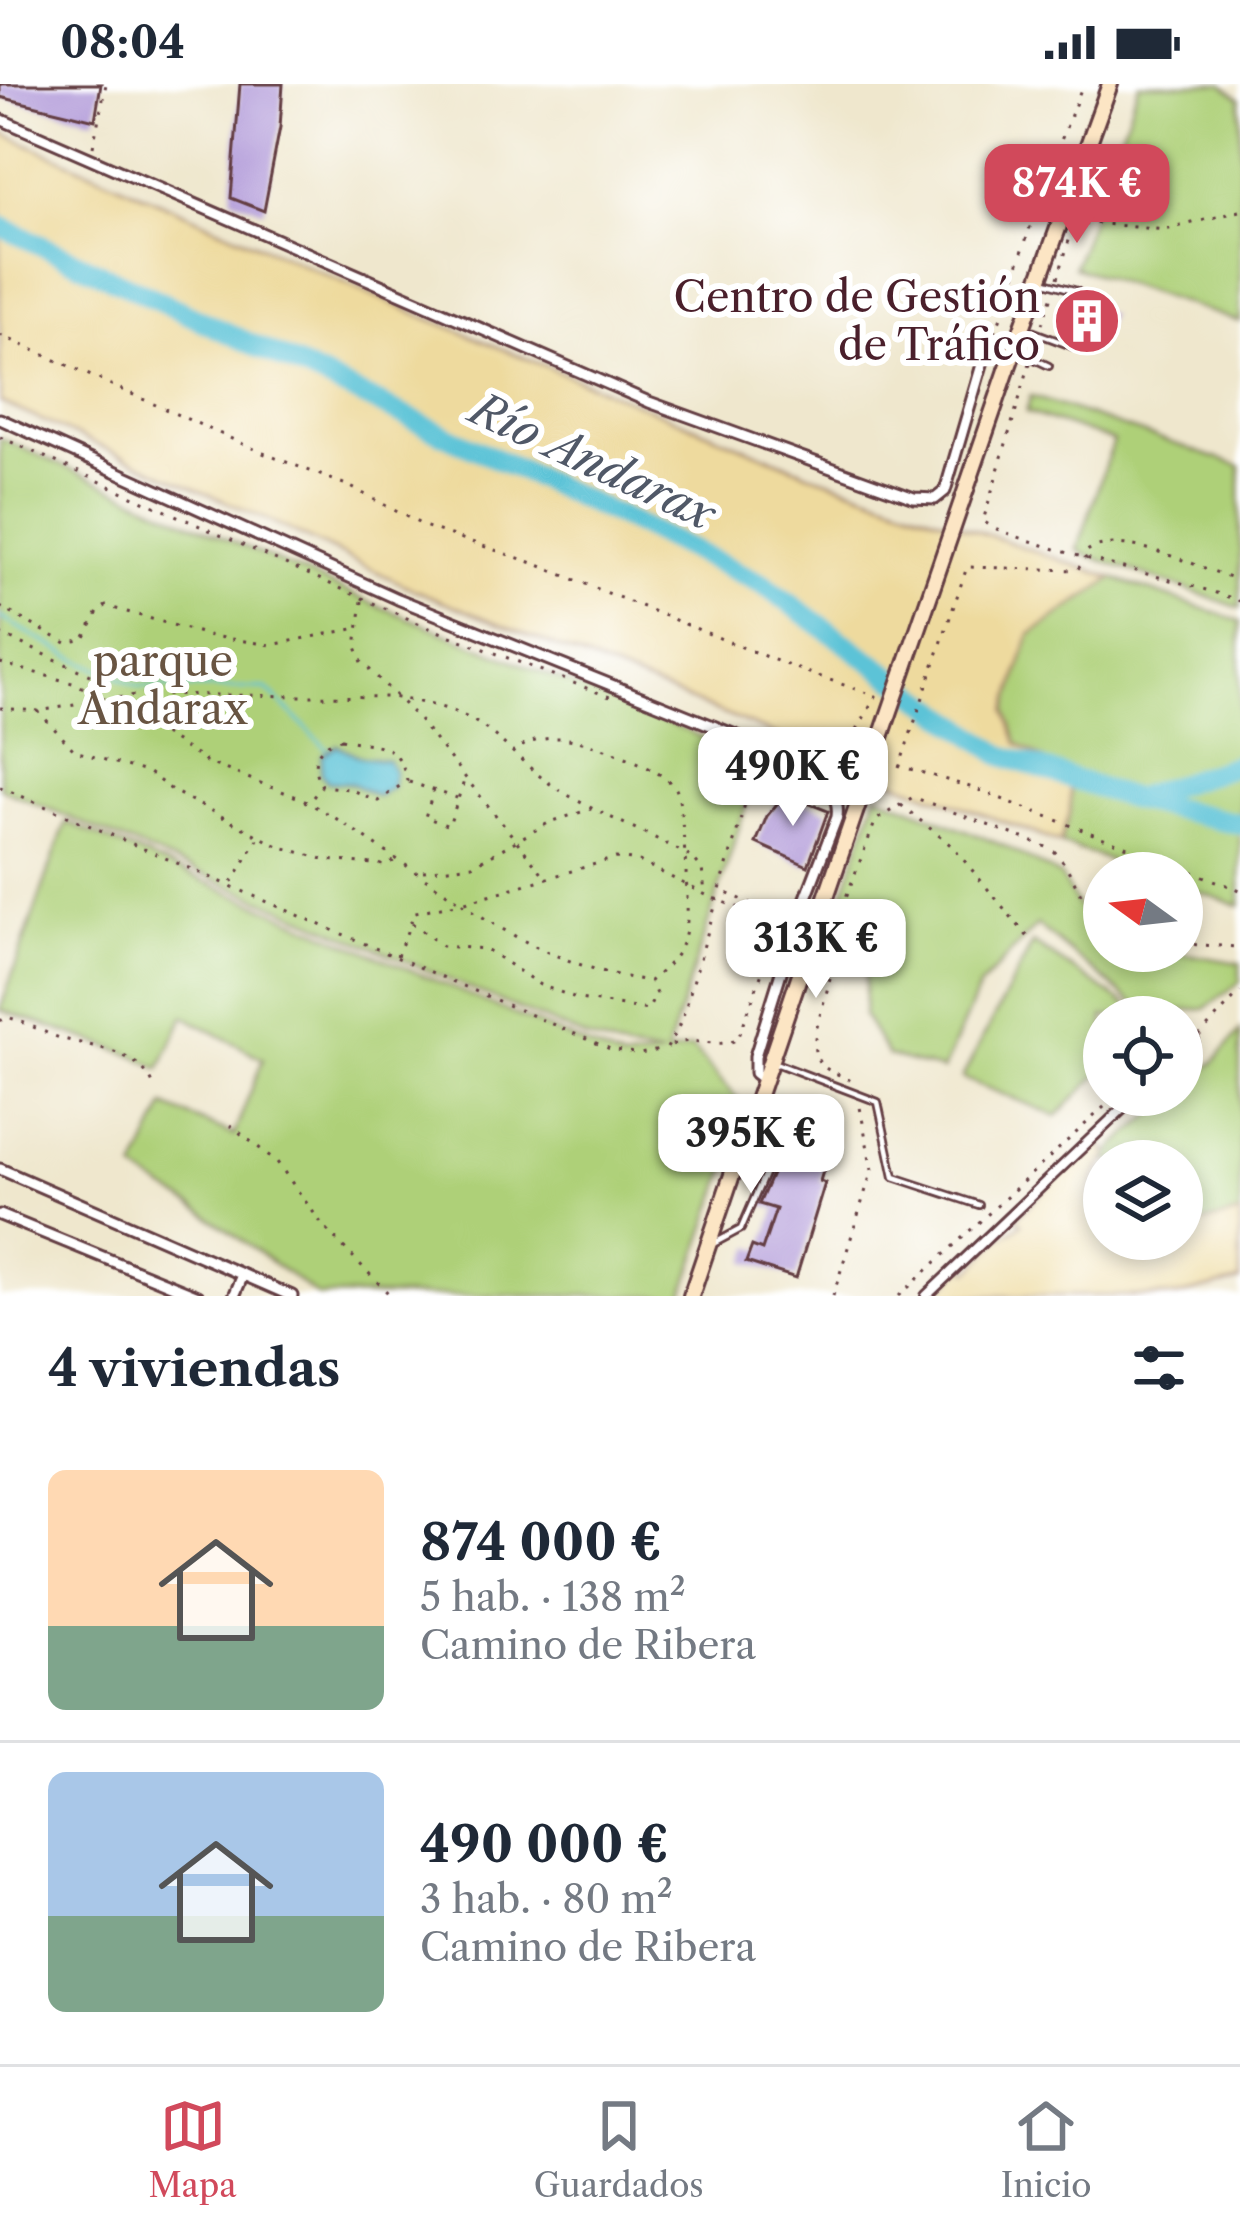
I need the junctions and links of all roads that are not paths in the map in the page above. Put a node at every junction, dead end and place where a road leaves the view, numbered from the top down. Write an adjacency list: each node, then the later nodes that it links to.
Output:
1 (1108, 84): 3 (main road)
2 (0, 119): 8 (street)
3 (1039, 280): 4 (lane); 5 (main road)
4 (1077, 292)
5 (1021, 327): 6 (lane); 11 (main road, bridge)
6 (1086, 342)
7 (1030, 357): 9 (lane)
8 (983, 361)
9 (1049, 366)
10 (0, 418): 11 (street)
11 (765, 1074): 12 (main road); 15 (lane)
12 (755, 1105): 17 (main road); 17 (lane)
13 (1115, 1116): 23 (street)
14 (1, 1172): 18 (street)
15 (979, 1205)
16 (0, 1215): 19 (street)
17 (708, 1247): 22 (main road)
18 (243, 1276): 20 (street); 21 (street)
19 (198, 1296)
20 (234, 1296)
21 (292, 1296)
22 (692, 1296)
23 (926, 1296)

